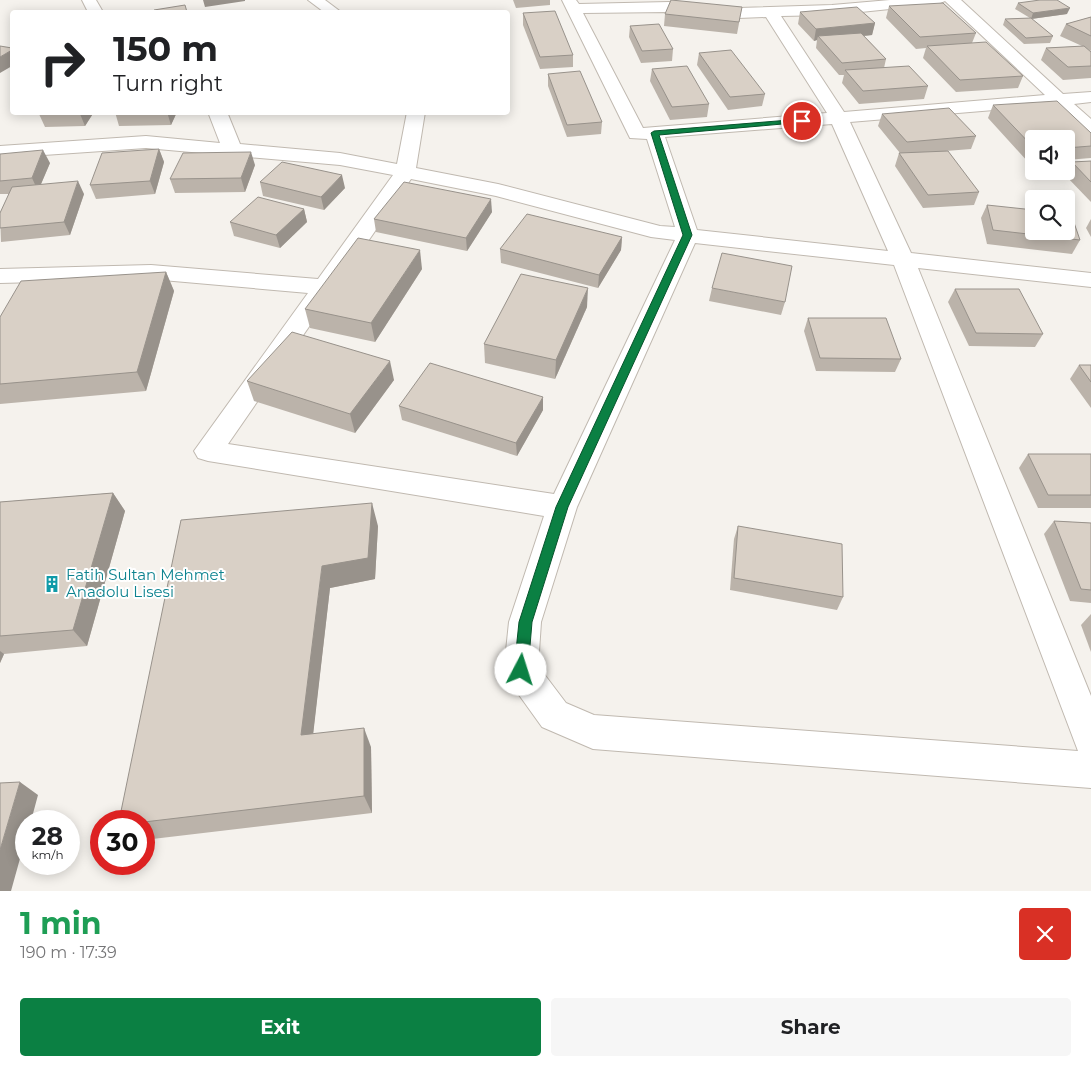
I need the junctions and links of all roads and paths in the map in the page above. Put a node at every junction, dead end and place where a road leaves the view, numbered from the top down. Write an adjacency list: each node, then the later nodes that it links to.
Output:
1 (315, 0): 5 (street)
2 (938, 0): 6 (street)
3 (952, 0): 8 (street)
4 (572, 5): 6 (street); 13 (street)
5 (330, 10)
6 (771, 12): 11 (street)
7 (1091, 97): 8 (street)
8 (1058, 100): 11 (street); 12 (street)
9 (219, 115): 14 (street)
10 (416, 115): 16 (street)
11 (839, 118): 13 (street); 18 (street)
12 (1091, 129)
13 (654, 133): 17 (street)
14 (232, 150): 15 (street); 16 (street)
15 (0, 152)
16 (406, 172): 17 (street); 21 (street)
17 (688, 235): 18 (street); 22 (street)
18 (903, 259): 20 (street); 23 (street)
19 (0, 276): 21 (street)
20 (1091, 280)
21 (324, 287): 22 (street)
22 (562, 507): 24 (street)
23 (1091, 740)
24 (1091, 770)

